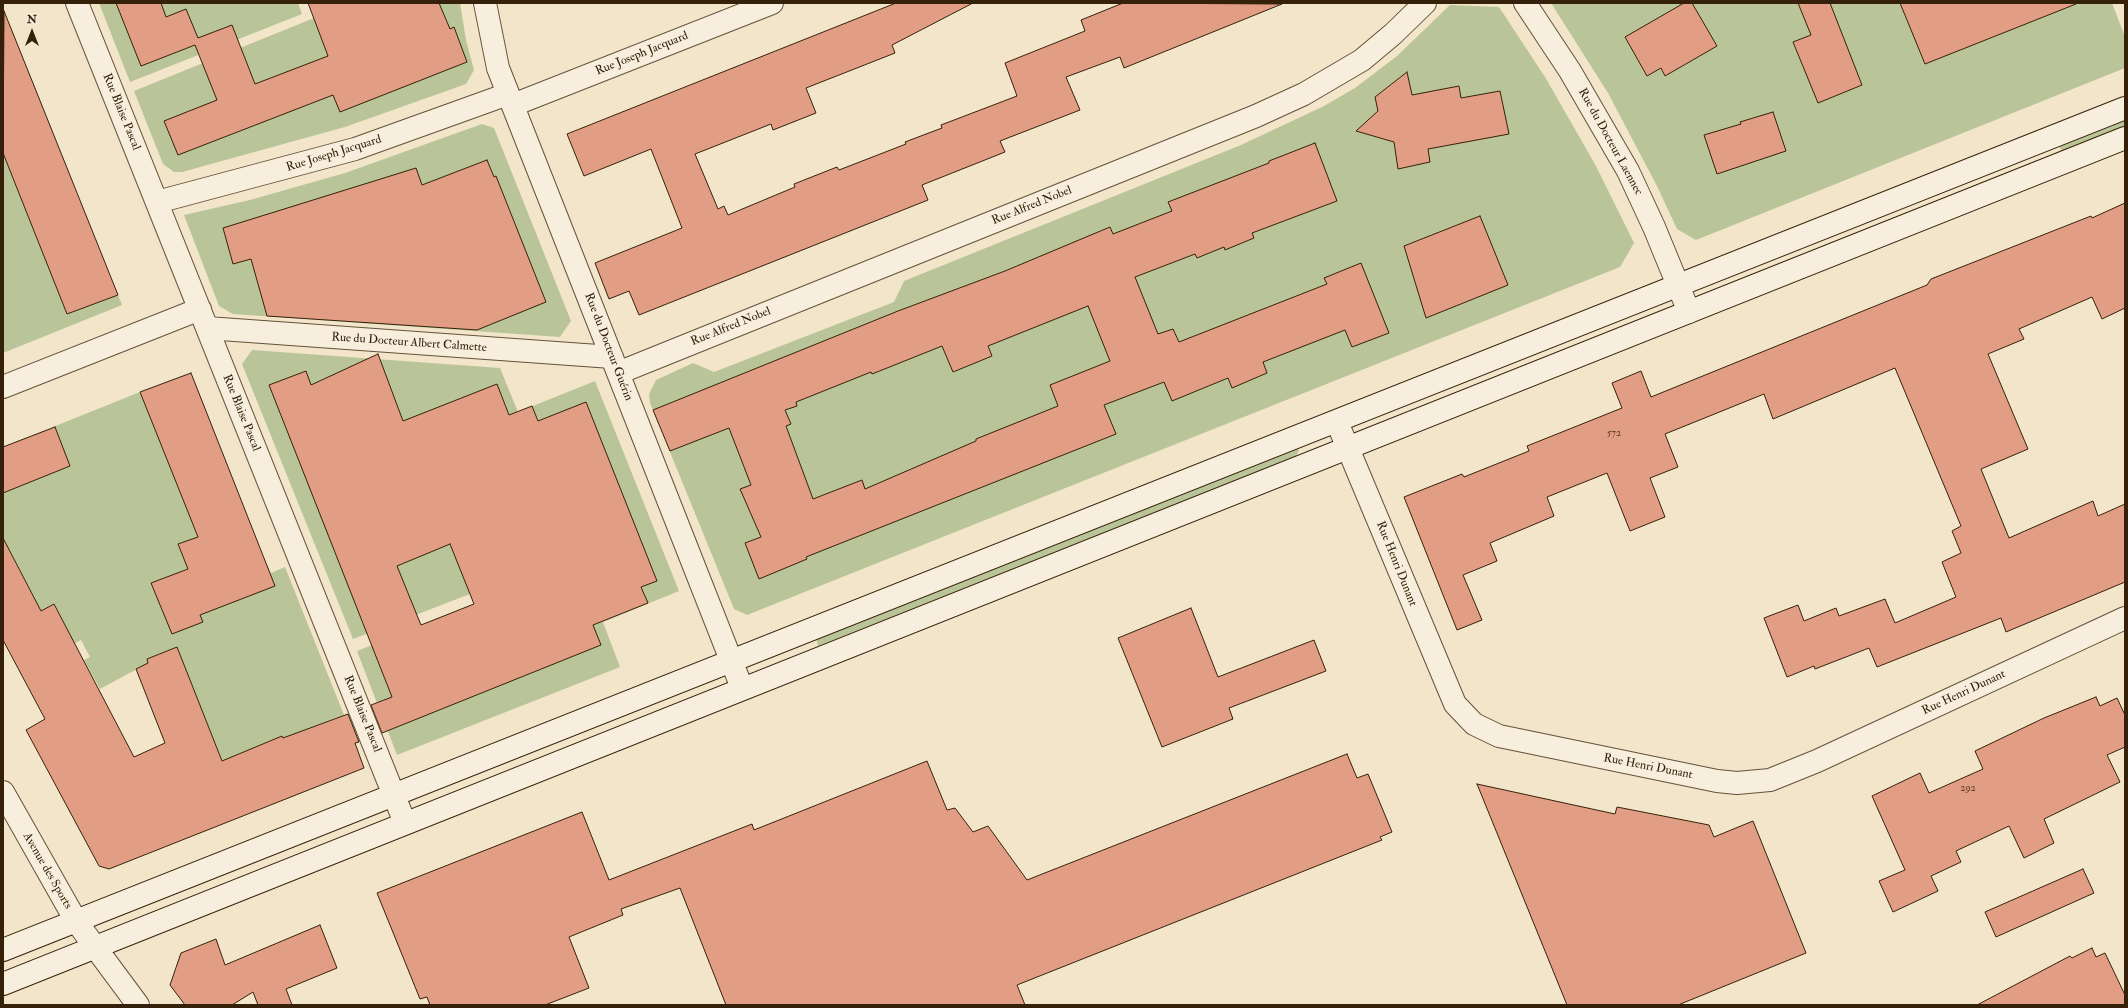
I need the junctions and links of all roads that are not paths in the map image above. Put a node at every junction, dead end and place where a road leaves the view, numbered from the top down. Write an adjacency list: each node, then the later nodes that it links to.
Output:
1 (77, 3): 9 (street, Rue Blaise Pascal)
2 (485, 3): 6 (street, Rue du Docteur Guérin)
3 (772, 3): 6 (street, Rue Joseph Jacquard)
4 (1425, 3): 13 (street, Rue Alfred Nobel)
5 (1525, 3): 10 (street, Rue du Docteur Laennec)
6 (510, 99): 9 (street, Rue Joseph Jacquard); 13 (street, Rue du Docteur Guérin)
7 (2125, 108): 10 (street)
8 (2125, 138): 11 (street)
9 (157, 202): 12 (street, Rue Blaise Pascal)
10 (1678, 286): 11 (street, Rue du Docteur Laennec); 15 (street)
11 (1688, 312): 16 (street)
12 (204, 319): 13 (street, Rue du Docteur Albert Calmette); 14 (street, Rue du Docteur Albert Calmette); 21 (street, Rue Blaise Pascal)
13 (615, 365): 18 (street, Rue du Docteur Guérin)
14 (3, 387)
15 (1337, 422): 16 (street, Rue Henri Dunant); 18 (street)
16 (1348, 448): 17 (street, Rue Henri Dunant); 19 (street)
17 (2125, 618)
18 (731, 662): 19 (street, Rue du Docteur Guérin); 21 (street)
19 (742, 688): 22 (street)
20 (3, 792): 23 (street, Avenue des Sports)
21 (394, 796): 22 (street, Rue Blaise Pascal); 23 (street)
22 (405, 823): 24 (street)
23 (76, 921): 24 (street, Avenue des Sports); 25 (street)
24 (95, 947): 26 (street); 27 (street, Avenue des Sports)
25 (3, 950)
26 (3, 984)
27 (138, 1005)

